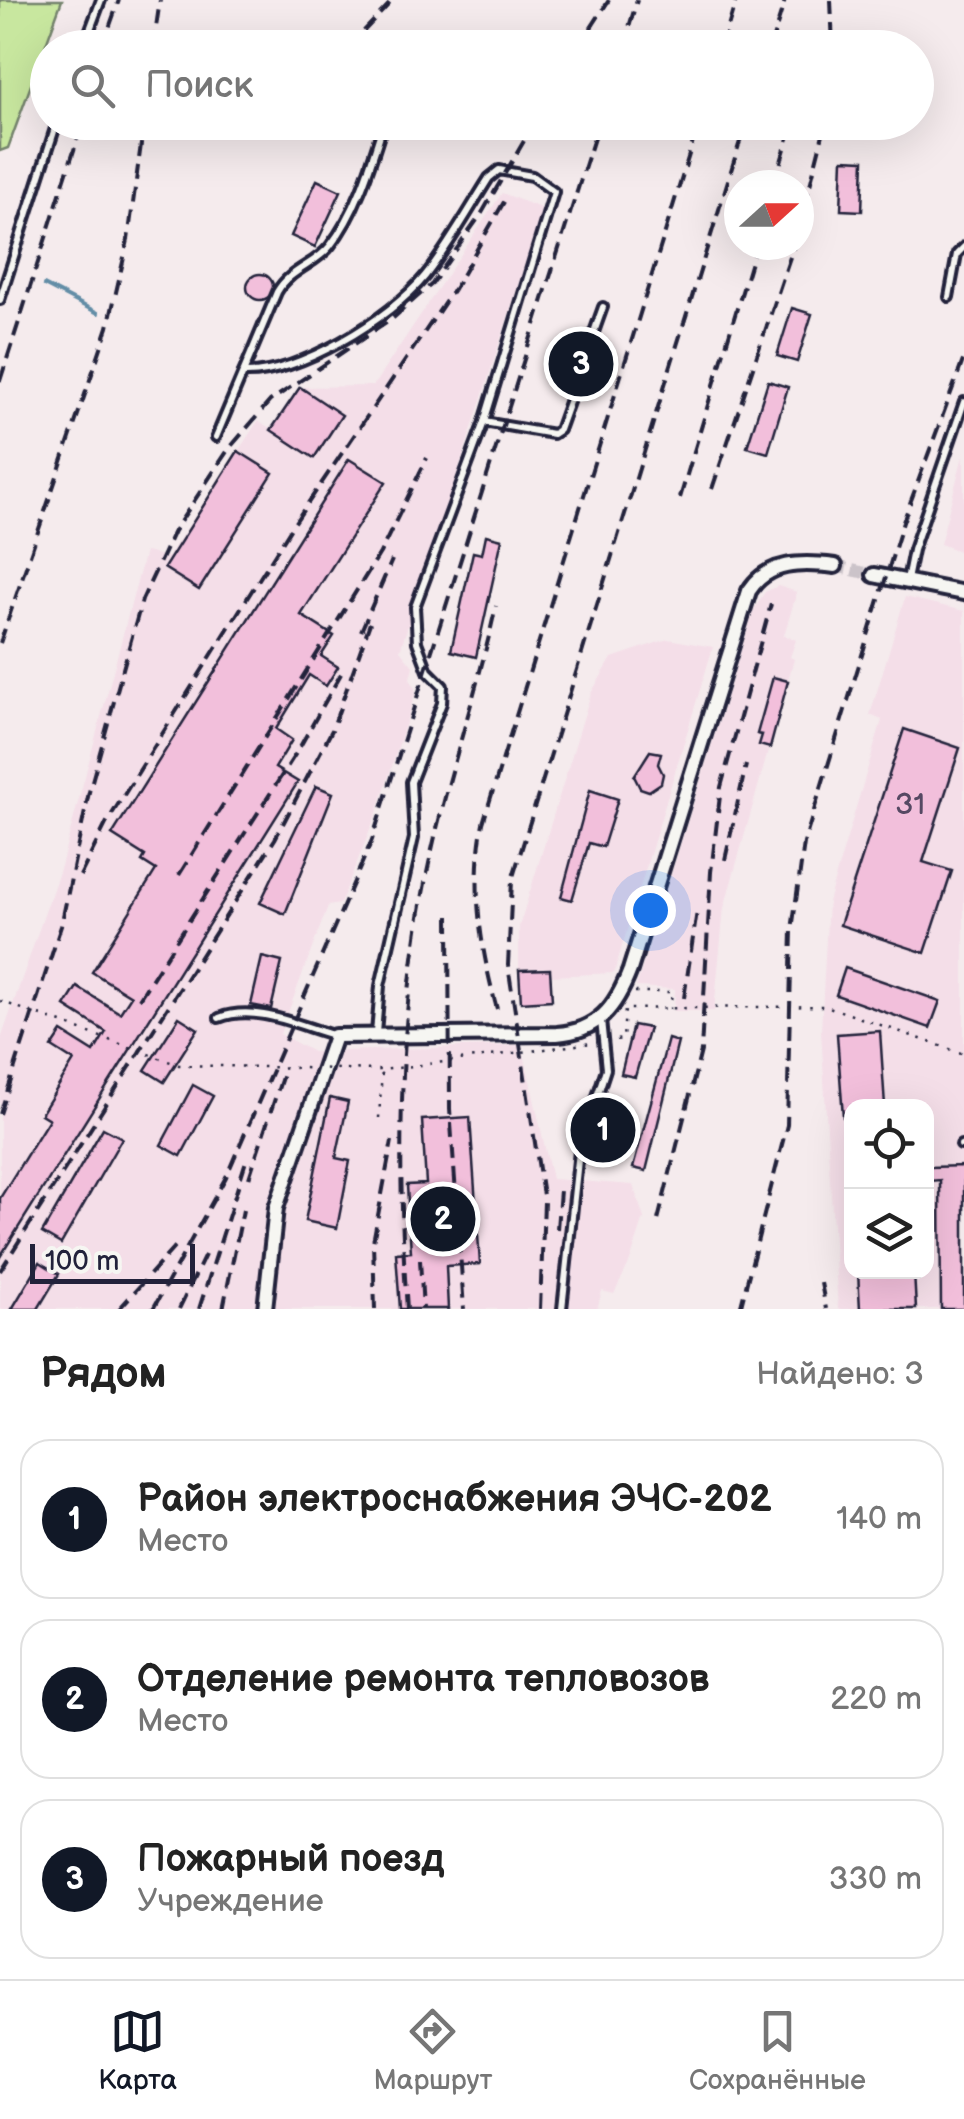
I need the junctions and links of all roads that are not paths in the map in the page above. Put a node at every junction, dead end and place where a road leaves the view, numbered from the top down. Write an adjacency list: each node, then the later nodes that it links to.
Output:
1 (101, 0): 2 (lane)
2 (90, 30)
3 (51, 140): 7 (lane)
4 (378, 140): 9 (lane)
5 (964, 247): 6 (lane)
6 (949, 297)
7 (0, 300)
8 (603, 307): 11 (lane)
9 (243, 373): 11 (lane); 12 (lane)
10 (964, 402): 15 (lane)
11 (484, 422): 19 (lane)
12 (216, 438)
13 (834, 566): 18 (street)
14 (874, 575): 15 (street)
15 (908, 580): 16 (street)
16 (964, 593)
17 (219, 1018): 20 (lane)
18 (601, 1020): 19 (street); 22 (lane)
19 (376, 1033): 20 (street)
20 (335, 1036): 21 (street)
21 (264, 1309)
22 (562, 1309)

